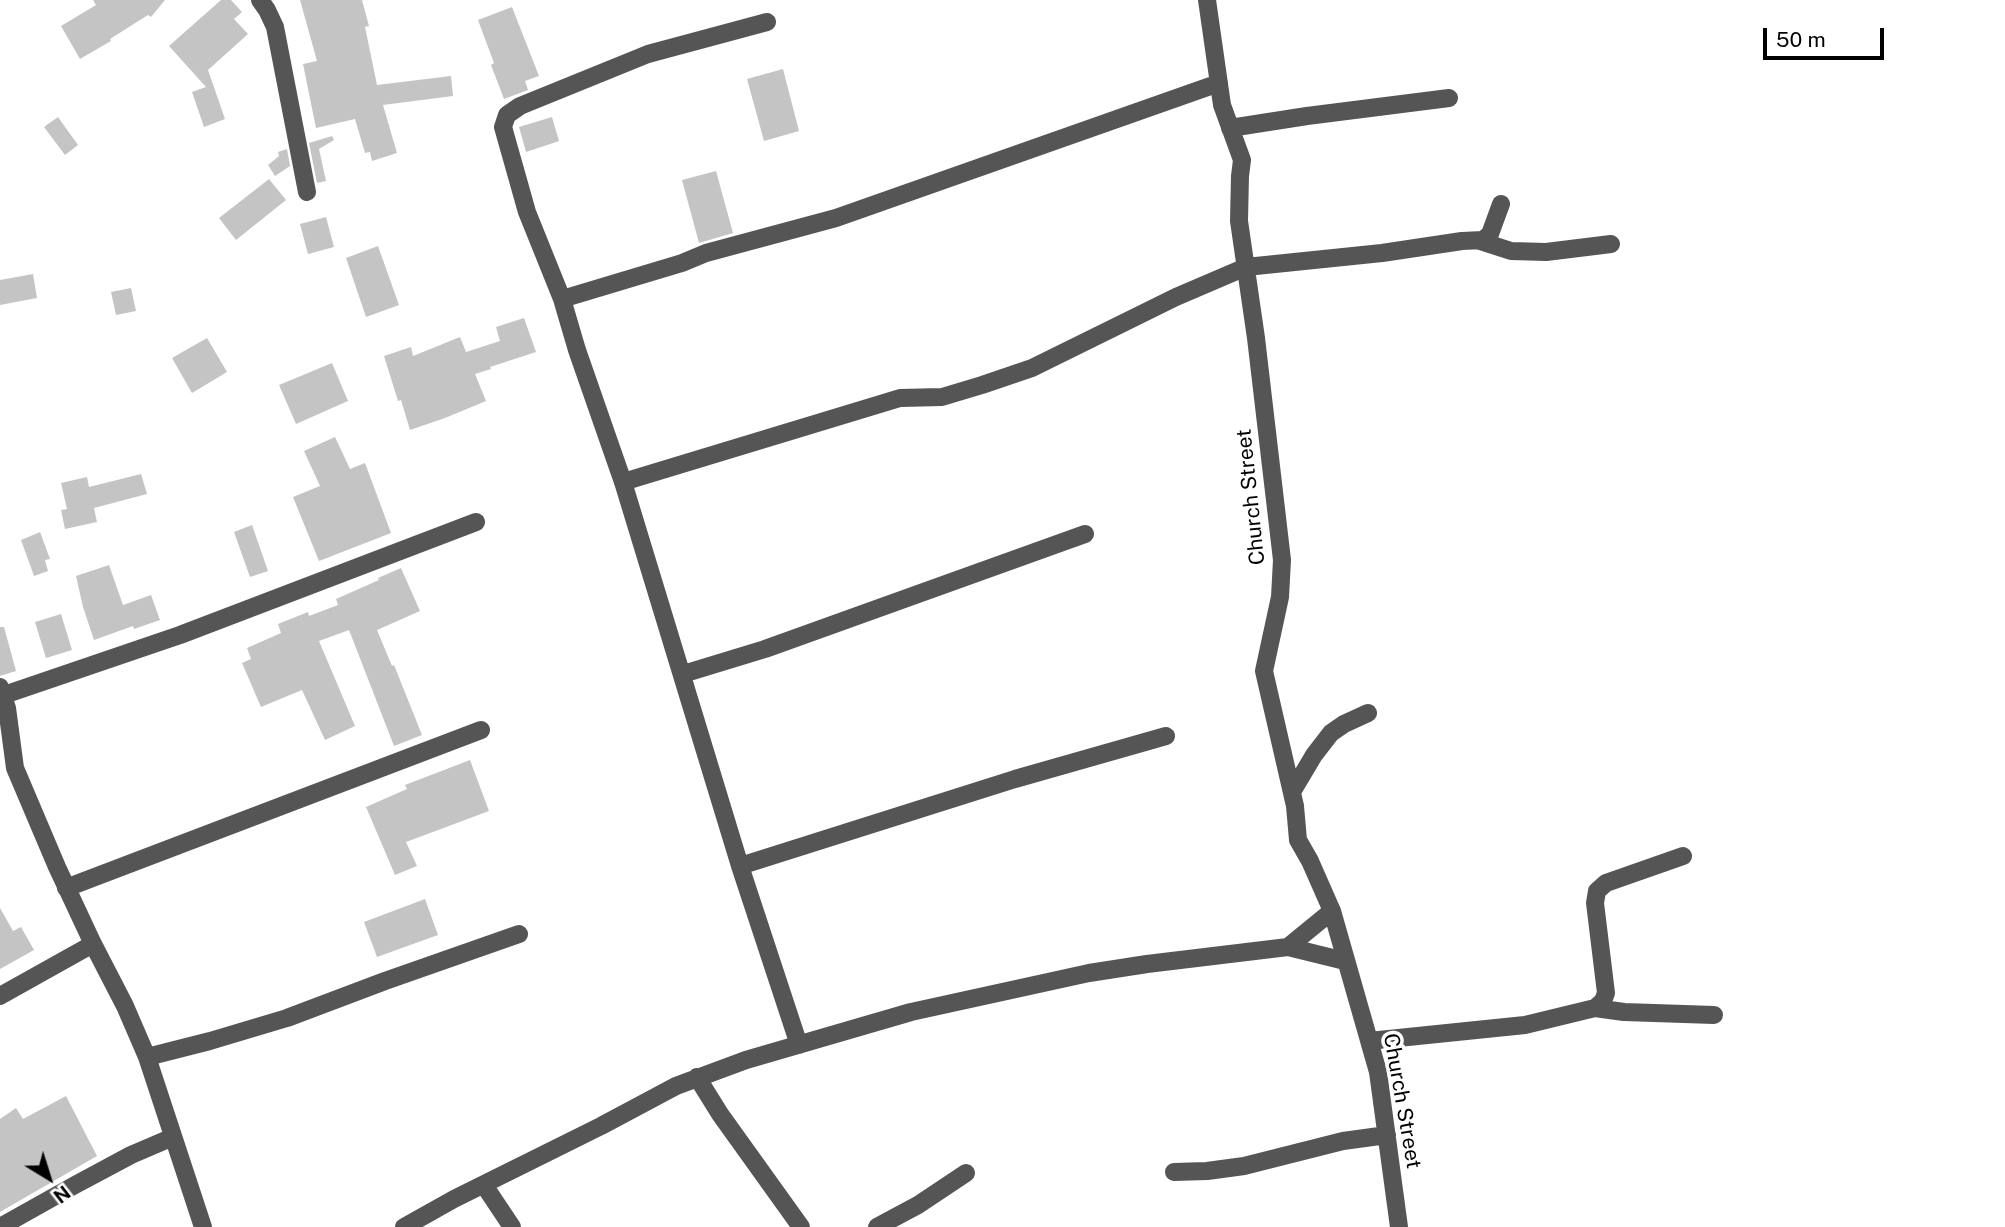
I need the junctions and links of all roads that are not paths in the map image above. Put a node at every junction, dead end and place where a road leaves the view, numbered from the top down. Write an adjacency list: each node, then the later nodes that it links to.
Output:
1 (260, 0): 7 (street)
2 (1207, 0): 4 (street, Church Street)
3 (767, 22): 12 (street)
4 (1219, 83): 6 (street, Church Street); 12 (street)
5 (1449, 98): 6 (street)
6 (1230, 128): 11 (street, Church Street)
7 (307, 192)
8 (1501, 204): 9 (street)
9 (1480, 241): 10 (street); 11 (street)
10 (1611, 244)
11 (1246, 267): 13 (street); 22 (street, Church Street)
12 (562, 299): 13 (street)
13 (623, 482): 16 (street)
14 (476, 522): 17 (street)
15 (1085, 534): 16 (street)
16 (683, 674): 24 (street)
17 (2, 691): 21 (street)
18 (1368, 713): 22 (street)
19 (481, 730): 25 (street)
20 (1166, 736): 24 (street)
21 (7, 771): 25 (street)
22 (1292, 792): 26 (street, Church Street)
23 (1683, 856): 32 (street)
24 (740, 866): 35 (street)
25 (66, 888): 28 (street)
26 (1332, 911): 29 (street); 30 (street, Church Street)
27 (519, 934): 36 (street)
28 (93, 944): 31 (street); 36 (street)
29 (1288, 947): 30 (street); 35 (street)
30 (1345, 961): 34 (street, Church Street)
31 (0, 996)
32 (1595, 1008): 33 (street); 34 (street)
33 (1714, 1015)
34 (1369, 1041): 38 (street, Church Street)
35 (799, 1045): 37 (street)
36 (146, 1057): 39 (street)
37 (697, 1077): 42 (street); 47 (street)
38 (1387, 1135): 40 (street); 49 (street, Church Street)
39 (173, 1137): 43 (street); 44 (street)
40 (1174, 1172)
41 (966, 1173): 48 (street)
42 (484, 1185): 45 (street); 46 (street)
43 (0, 1227)
44 (203, 1227)
45 (404, 1227)
46 (512, 1227)
47 (800, 1227)
48 (877, 1227)
49 (1399, 1227)

